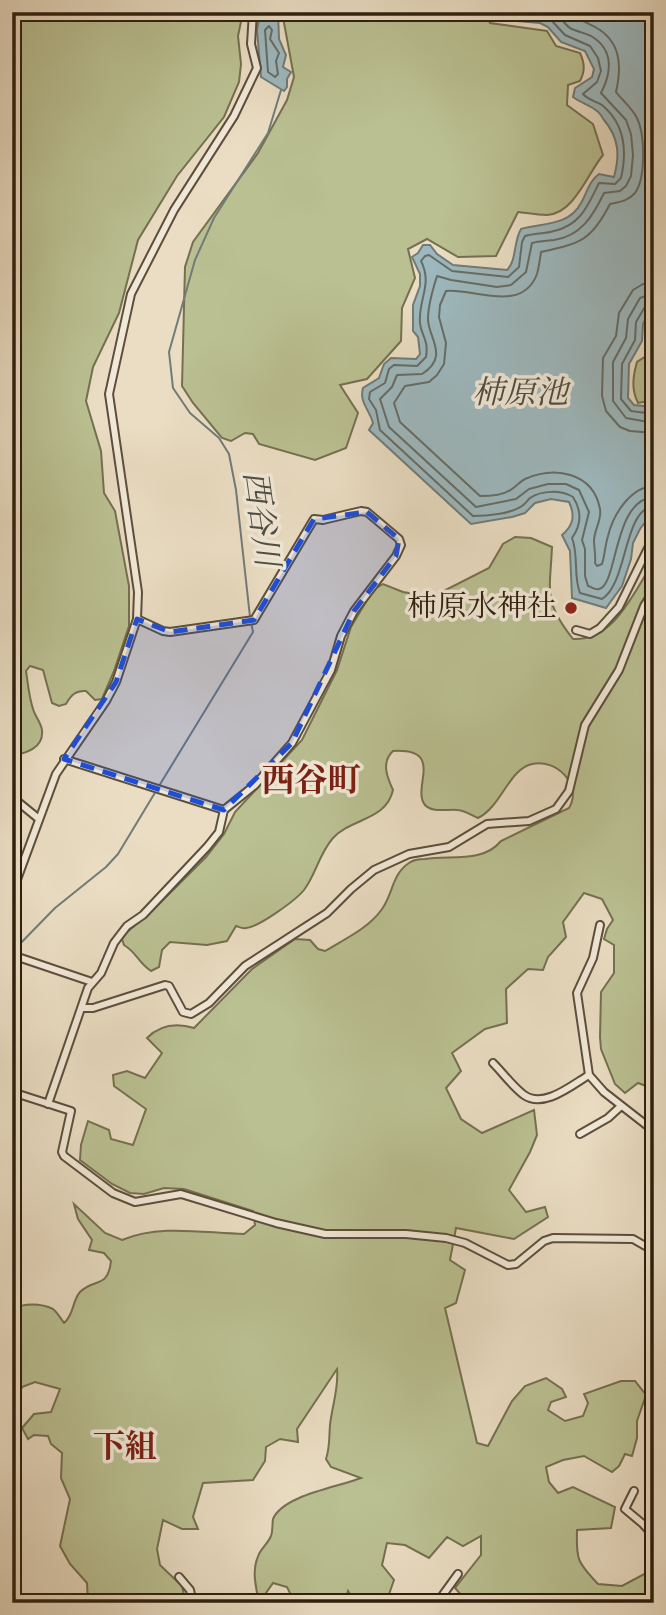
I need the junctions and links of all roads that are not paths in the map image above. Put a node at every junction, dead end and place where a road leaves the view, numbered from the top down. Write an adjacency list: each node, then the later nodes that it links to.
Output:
1 (253, 12): 4 (street)
2 (654, 536): 5 (street)
3 (654, 590): 14 (street)
4 (137, 619): 6 (street); 8 (street)
5 (576, 630)
6 (64, 759): 8 (street); 9 (street)
7 (12, 797): 9 (street)
8 (224, 810): 13 (street)
9 (38, 819): 10 (street)
10 (12, 893)
11 (600, 925): 16 (street)
12 (12, 956): 13 (street)
13 (92, 982): 14 (street)
14 (82, 1008): 18 (street)
15 (493, 1063): 16 (street)
16 (589, 1075): 19 (street)
17 (12, 1092): 18 (street)
18 (48, 1104): 22 (street)
19 (621, 1106): 20 (street); 21 (street)
20 (654, 1132)
21 (580, 1134)
22 (654, 1251)
23 (634, 1491): 24 (street)
24 (654, 1536)
25 (458, 1574): 28 (street)
26 (179, 1577): 27 (street)
27 (193, 1603)
28 (437, 1603)

